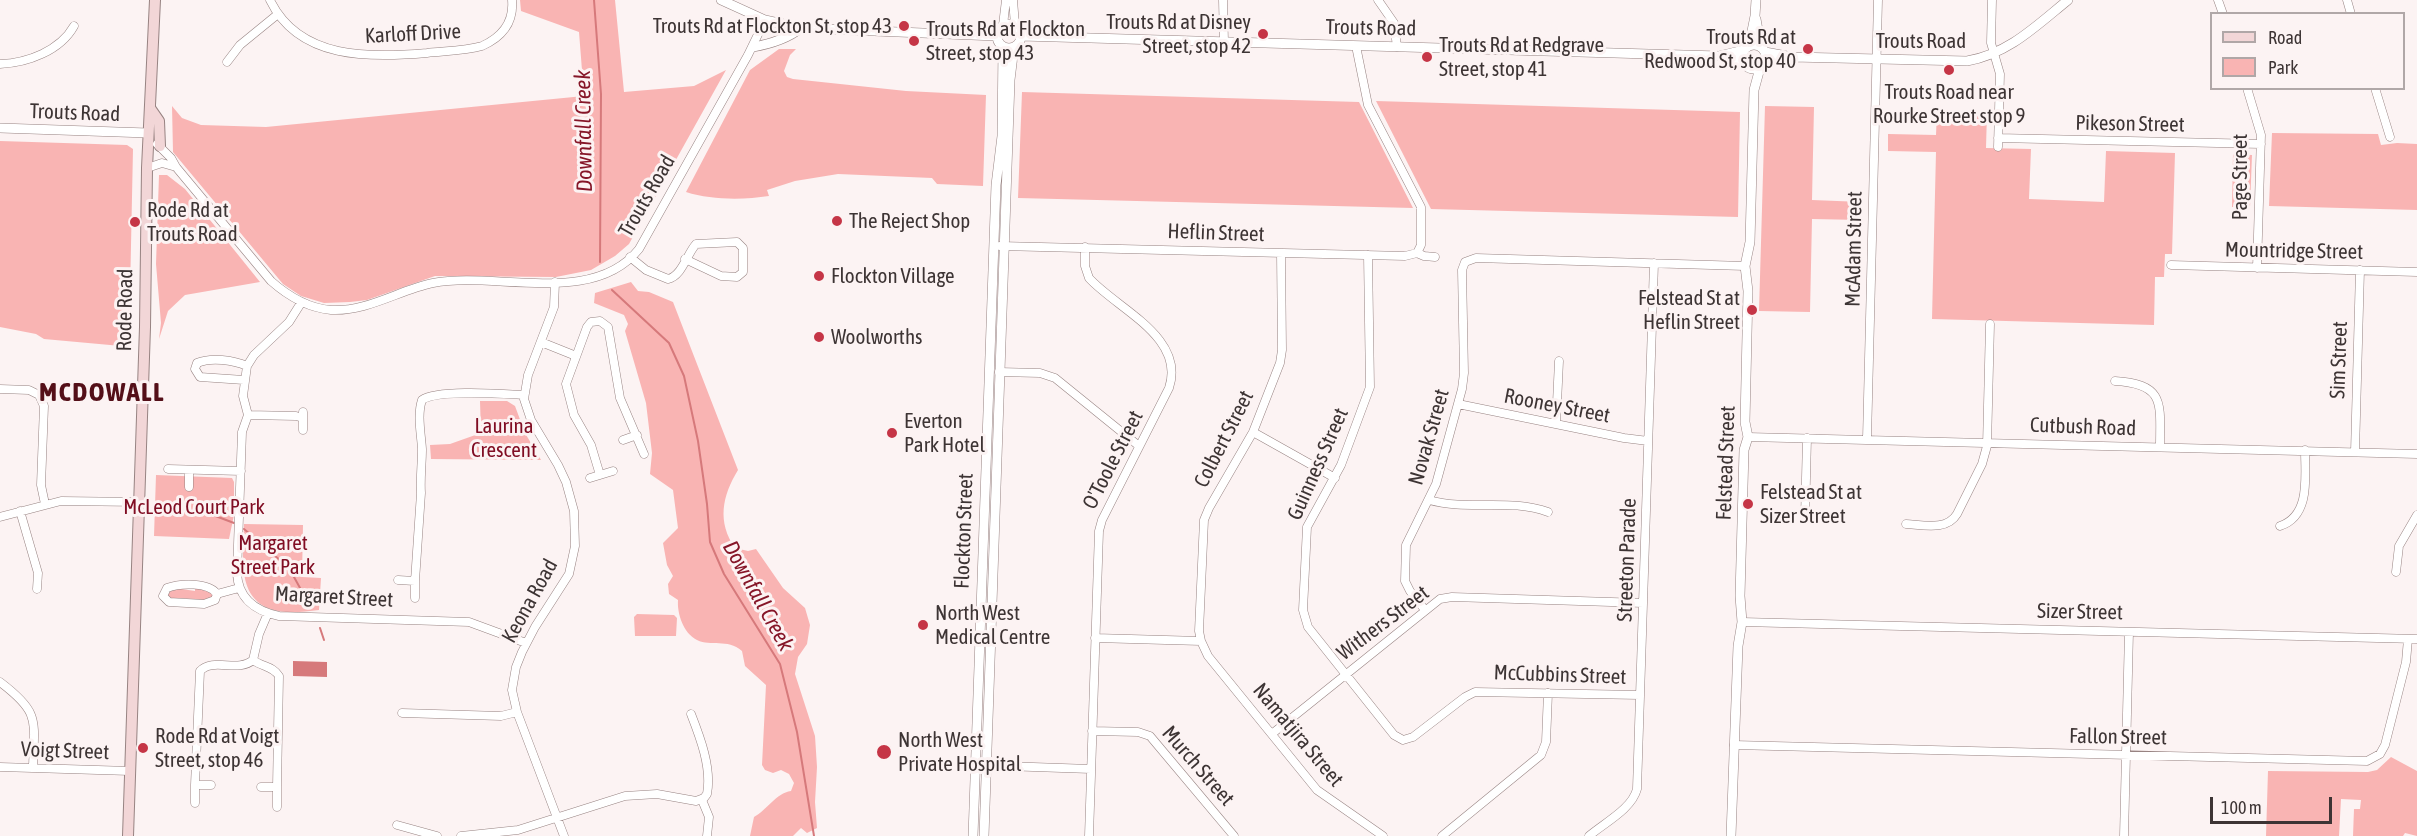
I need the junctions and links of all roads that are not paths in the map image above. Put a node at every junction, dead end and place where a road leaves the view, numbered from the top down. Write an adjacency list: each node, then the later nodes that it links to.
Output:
1 (155, 0): 41 (main road, Rode Road)
2 (270, 0): 13 (street, Karloff Drive)
3 (512, 0): 13 (street, Karloff Drive)
4 (721, 0): 15 (street)
5 (1006, 0): 16 (street)
6 (1013, 0): 17 (street)
7 (1223, 0): 22 (street)
8 (1378, 0): 27 (street)
9 (1756, 0): 14 (street)
10 (1878, 0): 33 (street, McAdam Street)
11 (1992, 0): 30 (street)
12 (2068, 0): 30 (street, Trouts Road)
13 (278, 14): 34 (street)
14 (1755, 16): 28 (street, Felstead Street); 29 (street, Felstead Street)
15 (765, 20): 19 (street); 23 (street, Trouts Road)
16 (1003, 25): 17 (street); 20 (street)
17 (1015, 25): 21 (street)
18 (74, 26): 35 (street)
19 (801, 28): 20 (street); 23 (street)
20 (996, 36): 25 (street)
21 (1021, 36): 22 (street, Trouts Road); 26 (street)
22 (1224, 42): 24 (street, Trouts Road)
23 (753, 46): 57 (street, Trouts Road)
24 (1356, 46): 27 (street, Trouts Road); 53 (street)
25 (1003, 47): 26 (street); 51 (street, Flockton Street)
26 (1014, 47): 51 (street, Flockton Street)
27 (1397, 47): 31 (street, Trouts Road)
28 (1747, 48): 29 (street, Trouts Road); 31 (street, Trouts Road); 36 (street, Felstead Street)
29 (1763, 50): 32 (street, Trouts Road); 37 (street, Felstead Street)
30 (1994, 53): 33 (street, Trouts Road); 45 (street)
31 (1719, 56): 36 (street, Trouts Road)
32 (1792, 57): 33 (street, Trouts Road); 37 (street, Trouts Road)
33 (1876, 60): 87 (street, McAdam Street)
34 (227, 62)
35 (0, 64)
36 (1746, 64): 37 (street, Trouts Road); 38 (street, Felstead Street)
37 (1762, 66): 38 (street, Felstead Street)
38 (1754, 90): 61 (street, Felstead Street)
39 (2248, 90): 46 (street, Page Street)
40 (2376, 90): 44 (street)
41 (150, 108): 43 (main road, Rode Road); 47 (main road)
42 (0, 128): 43 (street, Trouts Road)
43 (148, 137): 47 (street, Trouts Road); 50 (main road, Rode Road)
44 (2390, 137)
45 (1998, 138): 46 (street, Pikeson Street); 48 (street)
46 (2261, 144): 62 (street, Page Street)
47 (160, 146): 49 (street, Trouts Road)
48 (1998, 147)
49 (176, 167): 50 (street); 66 (street, Trouts Road)
50 (147, 168): 106 (main road, Rode Road)
51 (999, 246): 52 (street, Heflin Street); 72 (street, Flockton Street); 143 (street, Flockton Street)
52 (1085, 247): 54 (street, Heflin Street); 91 (street, O'Toole Street)
53 (1417, 253): 55 (street, Heflin Street); 56 (street, Heflin Street)
54 (1281, 254): 55 (street, Heflin Street); 83 (street, Colbert Street)
55 (1368, 255): 103 (street, Guinness Street)
56 (1435, 257)
57 (630, 258): 58 (street); 65 (street, Trouts Road)
58 (685, 259): 58 (street)
59 (1654, 263): 61 (street); 79 (street, Novak Street); 89 (street, Streeton Parade)
60 (2171, 265): 62 (street, Mountridge Street)
61 (1745, 266): 85 (street, Felstead Street)
62 (2257, 268): 63 (street, Mountridge Street)
63 (2360, 270): 64 (street, Mountridge Street); 94 (street, Sim Street)
64 (2417, 272)
65 (555, 282): 66 (street, Trouts Road); 68 (street)
66 (301, 303): 71 (street)
67 (1990, 324): 90 (street)
68 (541, 342): 69 (street); 78 (street)
69 (576, 356): 84 (street); 101 (street)
70 (1559, 361): 81 (street)
71 (247, 366): 73 (street); 73 (street)
72 (999, 372): 91 (street); 144 (street, Flockton Street)
73 (244, 380): 80 (street)
74 (2115, 381): 92 (street)
75 (46, 388): 77 (street)
76 (0, 389): 77 (street)
77 (39, 395): 107 (street)
78 (524, 395): 117 (street); 130 (street, Keona Road)
79 (1458, 404): 81 (street, Rooney Street); 105 (street, Novak Street)
80 (248, 415): 82 (street); 99 (street)
81 (1556, 424): 89 (street, Rooney Street)
82 (303, 430)
83 (1252, 432): 103 (street); 129 (street, Colbert Street)
84 (637, 435): 88 (street); 96 (street)
85 (1748, 436): 86 (street, Cutbush Road); 125 (street, Felstead Street)
86 (1807, 438): 87 (street, Cutbush Road); 112 (street)
87 (1867, 439): 90 (street, Cutbush Road)
88 (623, 440)
89 (1648, 441): 122 (street, Streeton Parade)
90 (1987, 442): 92 (street, Cutbush Road); 113 (street)
91 (1140, 446): 127 (street, O'Toole Street)
92 (2160, 447): 93 (street, Cutbush Road)
93 (2305, 450): 94 (street, Cutbush Road); 114 (street)
94 (2355, 452): 95 (street, Cutbush Road)
95 (2417, 453)
96 (644, 454)
97 (168, 469): 98 (street)
98 (189, 470): 99 (street); 104 (street)
99 (241, 471): 118 (street)
100 (613, 471): 101 (street)
101 (600, 475): 102 (street)
102 (590, 478)
103 (1335, 478): 132 (street, Guinness Street)
104 (189, 487)
105 (1429, 500): 109 (street); 123 (street, Novak Street)
106 (140, 502): 107 (street); 148 (main road, Rode Road)
107 (45, 504): 108 (street)
108 (20, 511): 111 (street); 119 (street)
109 (1548, 512)
110 (2417, 515): 115 (street)
111 (0, 517)
112 (1805, 518)
113 (1906, 524)
114 (2280, 526)
115 (2396, 572)
116 (398, 580): 117 (street)
117 (415, 581): 121 (street)
118 (238, 588): 120 (street); 124 (street, Margaret Street)
119 (37, 589)
120 (217, 594): 120 (street)
121 (415, 598)
122 (1643, 603): 123 (street, Withers Street); 135 (street, Streeton Parade)
123 (1425, 610): 132 (street, Withers Street)
124 (268, 613): 130 (street, Margaret Street); 131 (street)
125 (1742, 622): 126 (street, Sizer Street); 141 (street, Felstead Street)
126 (2129, 632): 128 (street, Sizer Street); 142 (street)
127 (1095, 638): 129 (street); 139 (street, O'Toole Street)
128 (2413, 639): 142 (street, Fallon Street)
129 (1201, 641): 140 (street, Namatjira Street)
130 (526, 643): 136 (street, Keona Road)
131 (252, 660): 149 (street); 152 (street)
132 (1345, 674): 134 (street, McCubbins Street); 140 (street, Withers Street)
133 (0, 682): 146 (street)
134 (1548, 693): 135 (street, McCubbins Street); 168 (street)
135 (1640, 695): 169 (street, Streeton Parade)
136 (517, 712): 137 (street); 156 (street, Keona Road)
137 (402, 713)
138 (691, 714): 153 (street)
139 (1092, 731): 147 (street, O'Toole Street); 166 (street, Murch Street)
140 (1273, 733): 167 (street, Namatjira Street)
141 (1734, 745): 142 (street, Fallon Street); 170 (street, Felstead Street)
142 (2126, 755): 171 (street)
143 (975, 765): 144 (street); 163 (street, Flockton Street)
144 (986, 766): 147 (street); 164 (street, Flockton Street)
145 (0, 767): 146 (street, Voigt Street)
146 (33, 768): 148 (street, Voigt Street)
147 (1091, 769): 165 (street, O'Toole Street)
148 (130, 771): 158 (main road, Rode Road)
149 (195, 785): 150 (street); 154 (street)
150 (211, 785)
151 (261, 787): 152 (street)
152 (277, 787): 155 (street)
153 (702, 800): 156 (street); 162 (street)
154 (195, 803)
155 (277, 807)
156 (557, 819): 160 (street); 161 (street, Keona Road)
157 (397, 825): 159 (street)
158 (128, 836)
159 (437, 836)
160 (461, 836)
161 (564, 836)
162 (707, 836)
163 (973, 836)
164 (984, 836)
165 (1089, 836)
166 (1234, 836)
167 (1383, 836)
168 (1442, 836)
169 (1589, 836)
170 (1731, 836)
171 (2124, 836)

